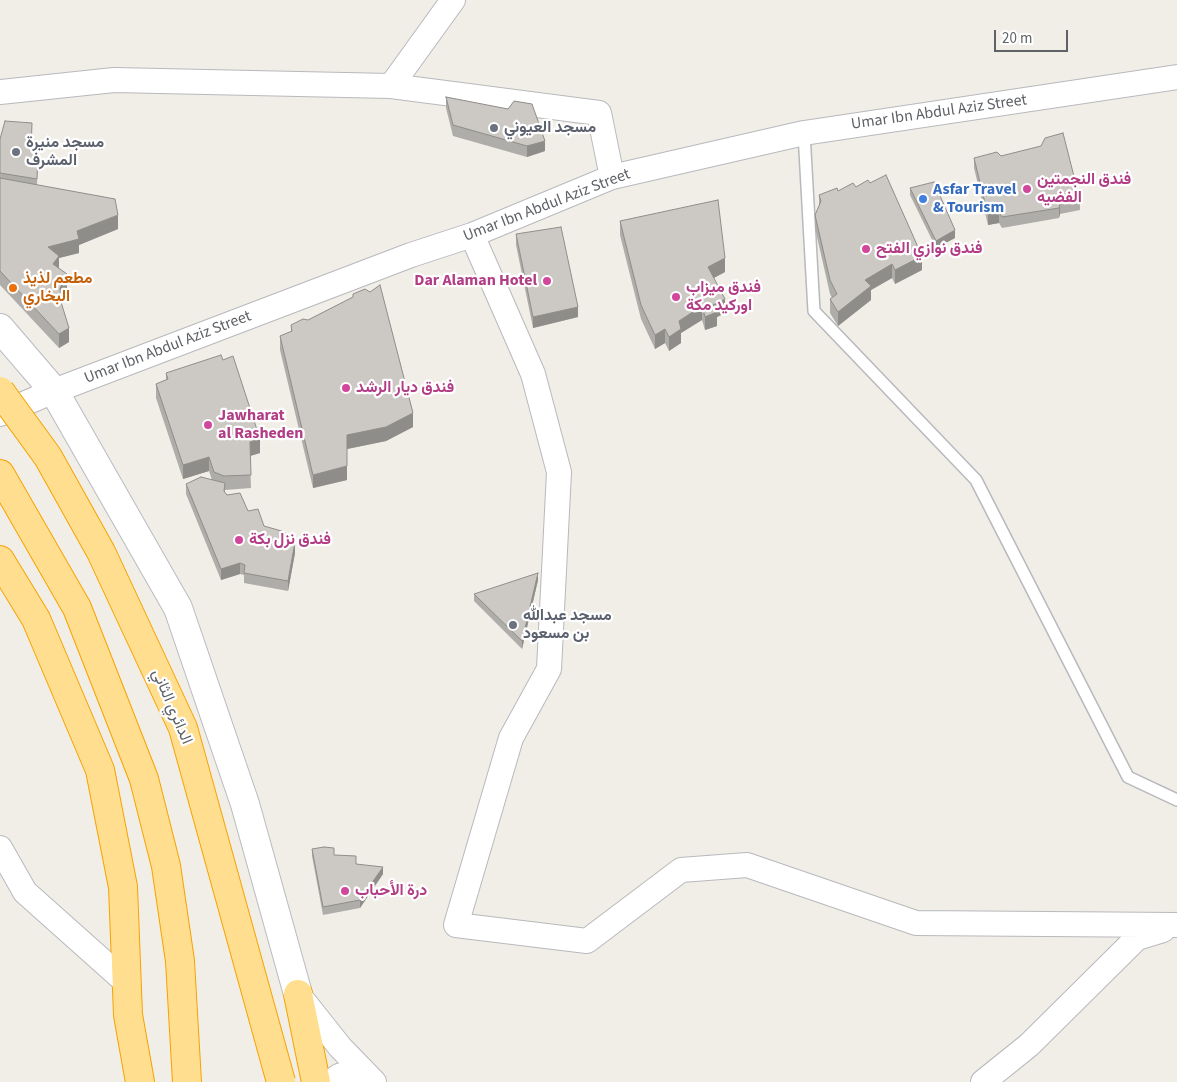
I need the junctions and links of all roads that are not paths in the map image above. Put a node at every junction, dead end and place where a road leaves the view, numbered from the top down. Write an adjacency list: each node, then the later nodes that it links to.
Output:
1 (453, 0): 3 (street)
2 (1177, 78): 5 (street, Umar Ibn Abdul Aziz Street)
3 (391, 86): 4 (street); 6 (street)
4 (0, 92)
5 (804, 133): 6 (street, Umar Ibn Abdul Aziz Street); 14 (lane)
6 (612, 177): 7 (street, Umar Ibn Abdul Aziz Street)
7 (472, 235): 10 (street, Umar Ibn Abdul Aziz Street); 16 (street)
8 (0, 328): 10 (street)
9 (0, 391): 22 (highway, الدائري الثاني, bridge)
10 (54, 391): 11 (street, Umar Ibn Abdul Aziz Street); 18 (street)
11 (0, 414)
12 (0, 474): 19 (highway)
13 (0, 560): 17 (highway)
14 (1177, 800)
15 (0, 848): 17 (street)
16 (1177, 925): 25 (street)
17 (127, 983): 21 (highway)
18 (298, 994): 20 (street); 23 (highway)
19 (186, 1071)
20 (368, 1076): 24 (street)
21 (140, 1082)
22 (281, 1082)
23 (316, 1082)
24 (330, 1082)
25 (983, 1082)

